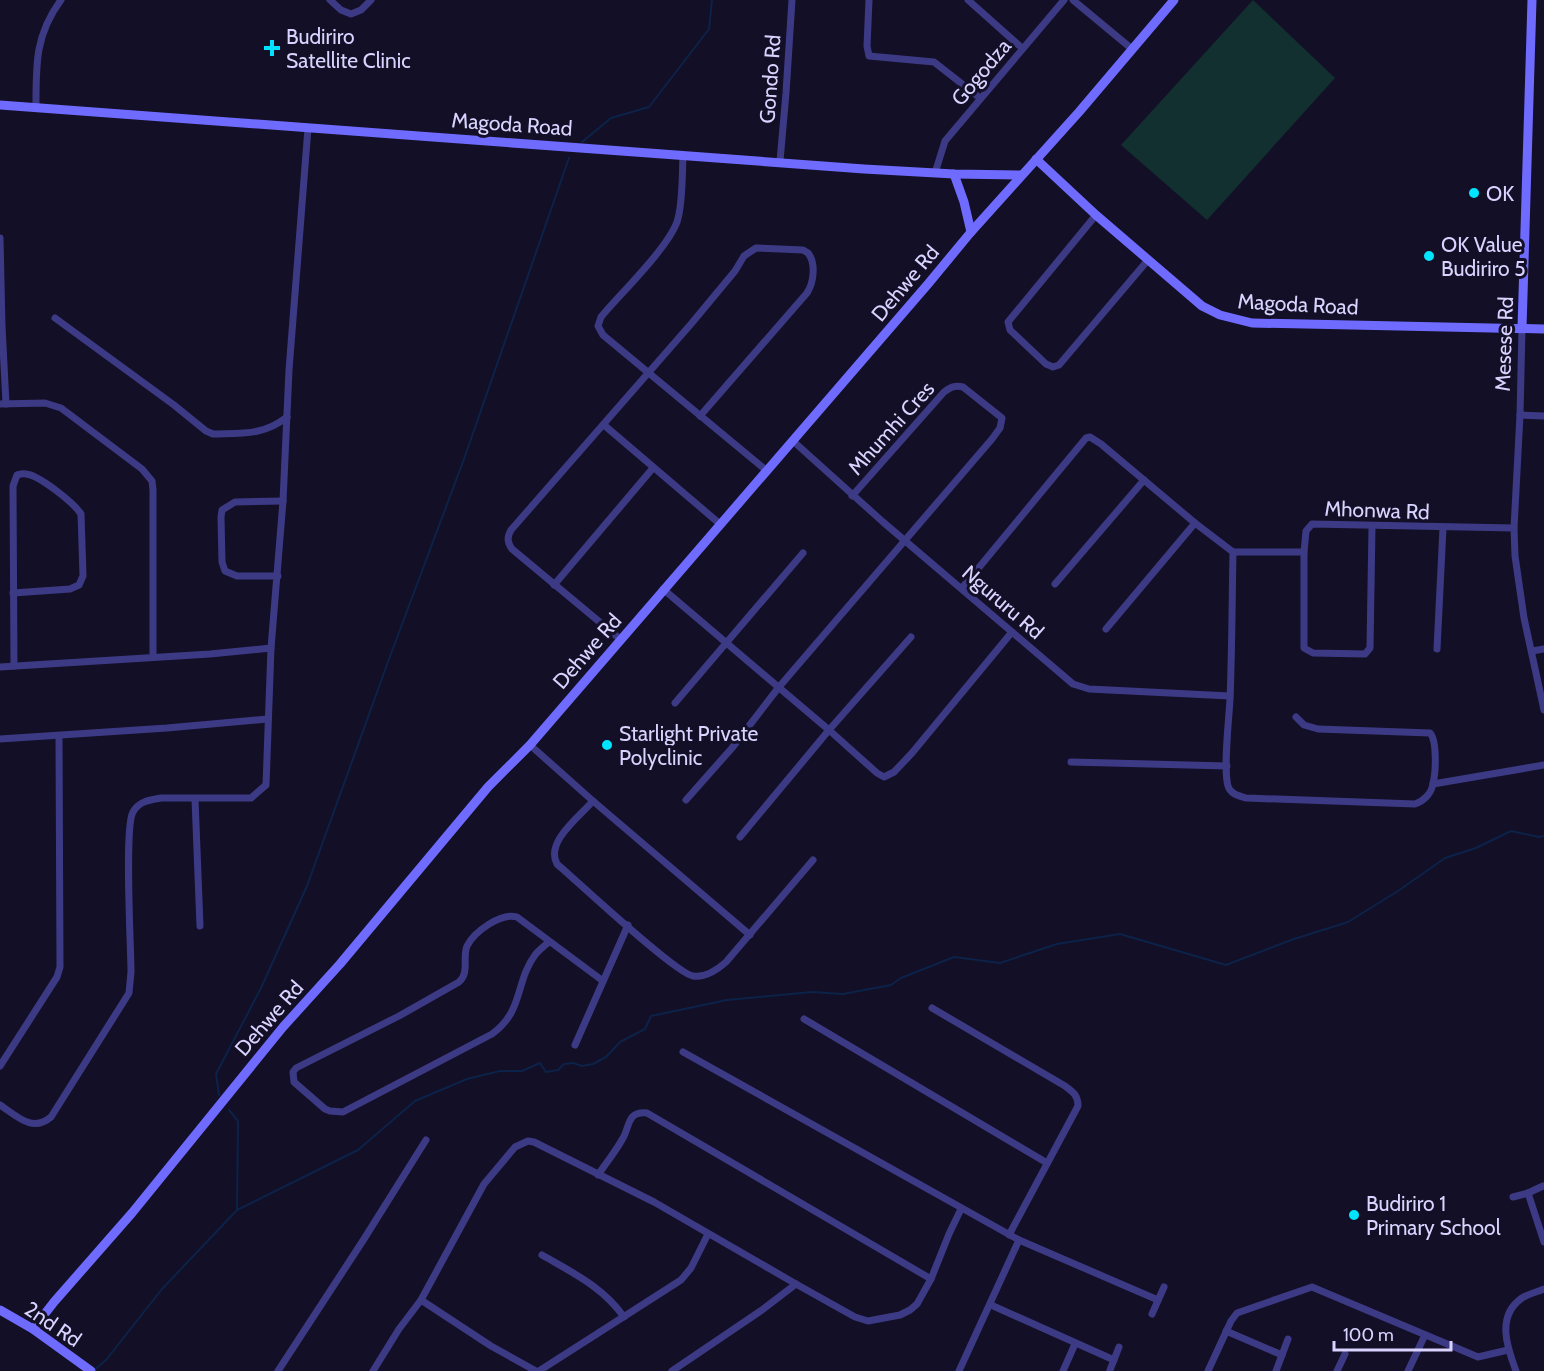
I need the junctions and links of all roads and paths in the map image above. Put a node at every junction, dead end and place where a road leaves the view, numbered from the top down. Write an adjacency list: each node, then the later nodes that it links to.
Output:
1 (61, 0): 15 (street)
2 (330, 0): 3 (street)
3 (372, 0)
4 (792, 0): 19 (street, Gondo Rd)
5 (869, 0): 13 (street)
6 (968, 0): 11 (street)
7 (1064, 0): 11 (street, Gogodza)
8 (1073, 0): 12 (street)
9 (1174, 0): 12 (street, Dehwe Rd)
10 (1532, 0): 29 (street, Mesese Rd)
11 (1022, 48): 13 (street, Gogodza)
12 (1132, 49): 18 (street, Dehwe Rd)
13 (980, 98): 20 (street, Gogodza)
14 (0, 105): 15 (street, Magoda Road)
15 (36, 107): 16 (street, Magoda Road)
16 (308, 128): 17 (street, Magoda Road); 36 (street)
17 (683, 156): 19 (street, Magoda Road); 31 (street)
18 (1036, 159): 22 (street, Dehwe Rd); 23 (street, Magoda Road)
19 (780, 161): 20 (street, Magoda Road)
20 (935, 173): 21 (street, Magoda Road)
21 (954, 174): 22 (street, Magoda Road); 24 (street)
22 (1021, 175): 24 (street, Dehwe Rd)
23 (1096, 215): 26 (street, Magoda Road); 26 (street)
24 (971, 232): 38 (street, Dehwe Rd)
25 (0, 238): 28 (street)
26 (1148, 260): 29 (street, Magoda Road)
27 (55, 318): 36 (street)
28 (1, 326): 32 (street)
29 (1522, 328): 30 (street, Magoda Road); 33 (street, Mesese Rd)
30 (1544, 329)
31 (649, 372): 34 (street); 34 (street); 37 (street)
32 (3, 404): 68 (street)
33 (1520, 415): 35 (street); 48 (street, Mesese Rd)
34 (700, 416): 40 (street)
35 (1544, 416)
36 (287, 417): 43 (street)
37 (604, 424): 39 (street); 55 (street)
38 (793, 441): 40 (street, Dehwe Rd); 42 (street, Ngururu Rd)
39 (653, 468): 45 (street); 55 (street)
40 (767, 471): 45 (street, Dehwe Rd)
41 (1144, 480): 44 (street); 54 (street); 56 (street)
42 (852, 496): 49 (street, Ngururu Rd); 49 (street, Mhumhi Cres)
43 (283, 501): 53 (street); 53 (street)
44 (1195, 523): 50 (street); 59 (street)
45 (720, 524): 57 (street, Dehwe Rd)
46 (1372, 526): 47 (street, Mhonwa Rd); 51 (street, Mhonwa Rd); 51 (street)
47 (1443, 528): 48 (street, Mhonwa Rd); 65 (street)
48 (1514, 528): 67 (street, Mesese Rd)
49 (906, 540): 56 (street, Ngururu Rd); 71 (street)
50 (1233, 552): 51 (street); 72 (street)
51 (1304, 552)
52 (803, 553): 63 (street)
53 (278, 576): 64 (street)
54 (1055, 584)
55 (555, 585): 62 (street)
56 (962, 588): 60 (street, Ngururu Rd)
57 (663, 589): 62 (street, Dehwe Rd); 63 (street)
58 (13, 593): 58 (street); 70 (street)
59 (1106, 629)
60 (1012, 632): 72 (street, Ngururu Rd); 77 (street)
61 (911, 637): 77 (street)
62 (620, 639): 80 (street, Dehwe Rd)
63 (725, 644): 71 (street); 73 (street)
64 (271, 648): 68 (street); 76 (street)
65 (1437, 649)
66 (1544, 649): 67 (street)
67 (1532, 651): 74 (street, Mesese Rd)
68 (153, 657): 70 (street)
69 (0, 666): 70 (street)
70 (14, 666)
71 (779, 687): 77 (street); 86 (street)
72 (1230, 696): 83 (street)
73 (675, 703)
74 (1544, 710)
75 (1296, 717): 84 (street)
76 (268, 719): 78 (street); 85 (street)
77 (829, 730): 88 (street)
78 (59, 736): 79 (street); 99 (street)
79 (0, 739)
80 (530, 745): 87 (street); 123 (street, Dehwe Rd)
81 (1071, 762): 83 (street)
82 (1544, 765): 84 (street)
83 (1227, 766): 84 (street)
84 (1434, 784)
85 (195, 800): 91 (street); 100 (street)
86 (686, 800)
87 (593, 801): 90 (street); 92 (street)
88 (740, 837)
89 (813, 860): 92 (street)
90 (628, 925): 92 (street); 94 (street)
91 (200, 926)
92 (750, 935)
93 (549, 942): 93 (street); 94 (street)
94 (603, 981): 97 (street)
95 (932, 1008): 102 (street)
96 (804, 1019): 102 (street)
97 (575, 1045)
98 (683, 1052): 107 (street)
99 (0, 1066)
100 (0, 1105)
101 (426, 1140): 135 (street)
102 (1047, 1164): 109 (street)
103 (598, 1175): 108 (street); 113 (street); 117 (street)
104 (1543, 1186): 105 (street)
105 (1528, 1193): 106 (street); 111 (street)
106 (1513, 1197)
107 (961, 1209): 109 (street); 113 (street)
108 (708, 1234): 114 (street); 122 (street)
109 (1009, 1235): 110 (street)
110 (1019, 1240): 118 (street); 119 (street)
111 (1544, 1242)
112 (542, 1255): 122 (street)
113 (931, 1279): 114 (street)
114 (796, 1284): 138 (street)
115 (1164, 1287): 118 (street)
116 (1544, 1289): 129 (street)
117 (421, 1300): 136 (street); 137 (street)
118 (1158, 1300): 121 (street)
119 (991, 1305): 127 (street); 139 (street)
120 (0, 1310): 123 (street, 2nd Rd)
121 (1152, 1314)
122 (624, 1317): 137 (street)
123 (33, 1329): 133 (street, 2nd Rd)
124 (1226, 1331): 125 (street); 131 (street); 141 (street)
125 (1425, 1335): 129 (street); 144 (street)
126 (1288, 1339): 131 (street)
127 (1075, 1344): 132 (street); 140 (street)
128 (1119, 1347): 132 (street)
129 (1508, 1350): 145 (street)
130 (1345, 1354): 143 (street)
131 (1282, 1356): 142 (street)
132 (1114, 1360): 134 (street)
133 (89, 1369)
134 (1110, 1370)
135 (278, 1371)
136 (373, 1371)
137 (537, 1371)
138 (672, 1371)
139 (959, 1371)
140 (1063, 1371)
141 (1208, 1371)
142 (1276, 1371)
143 (1337, 1371)
144 (1408, 1371)
145 (1516, 1371)

